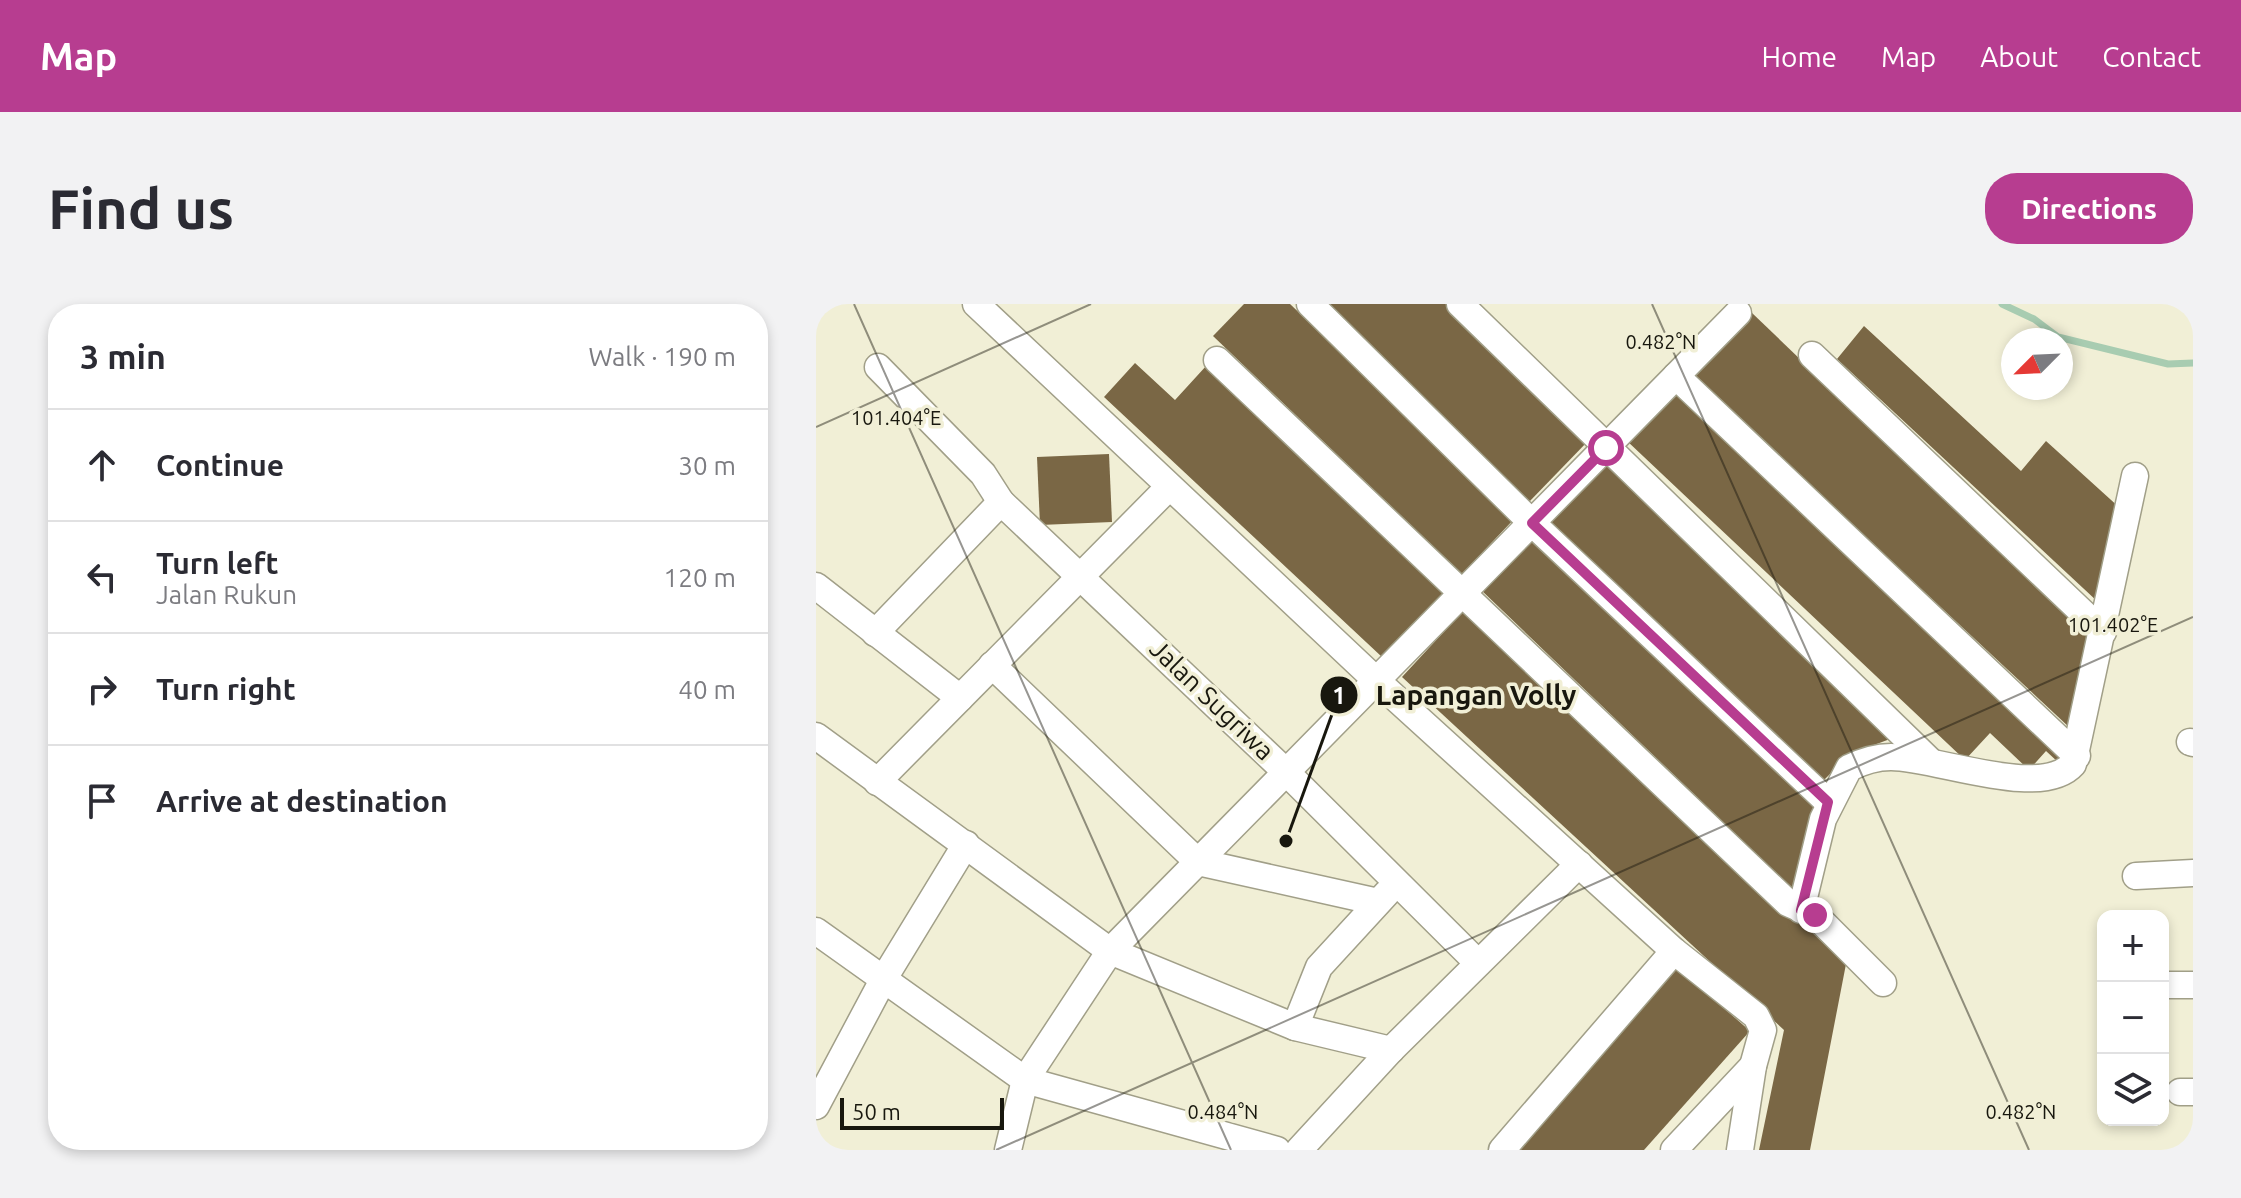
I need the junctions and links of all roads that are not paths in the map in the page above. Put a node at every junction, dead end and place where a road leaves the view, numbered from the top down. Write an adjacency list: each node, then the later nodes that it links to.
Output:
1 (976, 304): 11 (street)
2 (1310, 304): 13 (street)
3 (1460, 304): 9 (street)
4 (1738, 313): 8 (street)
5 (1812, 355): 17 (street)
6 (1217, 360): 16 (street)
7 (878, 367): 12 (street, Jalan Sugriwa)
8 (1676, 376): 9 (street); 23 (street)
9 (1606, 448): 13 (street); 24 (street)
10 (2135, 476): 17 (street)
11 (1169, 487): 14 (street); 20 (street)
12 (1001, 502): 14 (street, Jalan Sugriwa); 18 (street)
13 (1532, 523): 16 (street); 27 (street)
14 (1081, 574): 19 (street); 25 (street, Jalan Sugriwa)
15 (816, 586): 18 (street)
16 (1464, 593): 20 (street); 34 (street)
17 (2103, 632): 23 (street)
18 (875, 633): 21 (street)
19 (992, 665): 21 (street); 29 (street)
20 (1378, 682): 25 (street); 30 (street)
21 (960, 698): 26 (street)
22 (816, 736): 26 (street)
23 (2077, 756): 24 (street)
24 (1929, 760): 27 (street)
25 (1285, 771): 29 (street); 33 (street, Jalan Sugriwa)
26 (877, 782): 28 (street)
27 (1828, 802): 34 (street)
28 (966, 844): 36 (street); 39 (street)
29 (1198, 862): 33 (street); 36 (street)
30 (1579, 864): 37 (street); 38 (street)
31 (2193, 873): 32 (street)
32 (2136, 876)
33 (1387, 893): 38 (street, Jalan Sugriwa); 43 (street)
34 (1801, 910): 40 (street)
35 (816, 931): 39 (street)
36 (1110, 951): 43 (street); 46 (street)
37 (1674, 951): 45 (street); 51 (street)
38 (1478, 963): 44 (street)
39 (883, 980): 46 (street); 47 (street)
40 (1883, 983)
41 (2169, 985): 42 (street)
42 (2193, 985)
43 (1295, 1027): 44 (street)
44 (1391, 1050): 50 (street)
45 (1753, 1066): 52 (street); 53 (street)
46 (1025, 1080): 48 (street); 49 (street)
47 (819, 1092)
48 (1008, 1150)
49 (1277, 1150)
50 (1299, 1150)
51 (1502, 1150)
52 (1674, 1150)
53 (1740, 1150)

